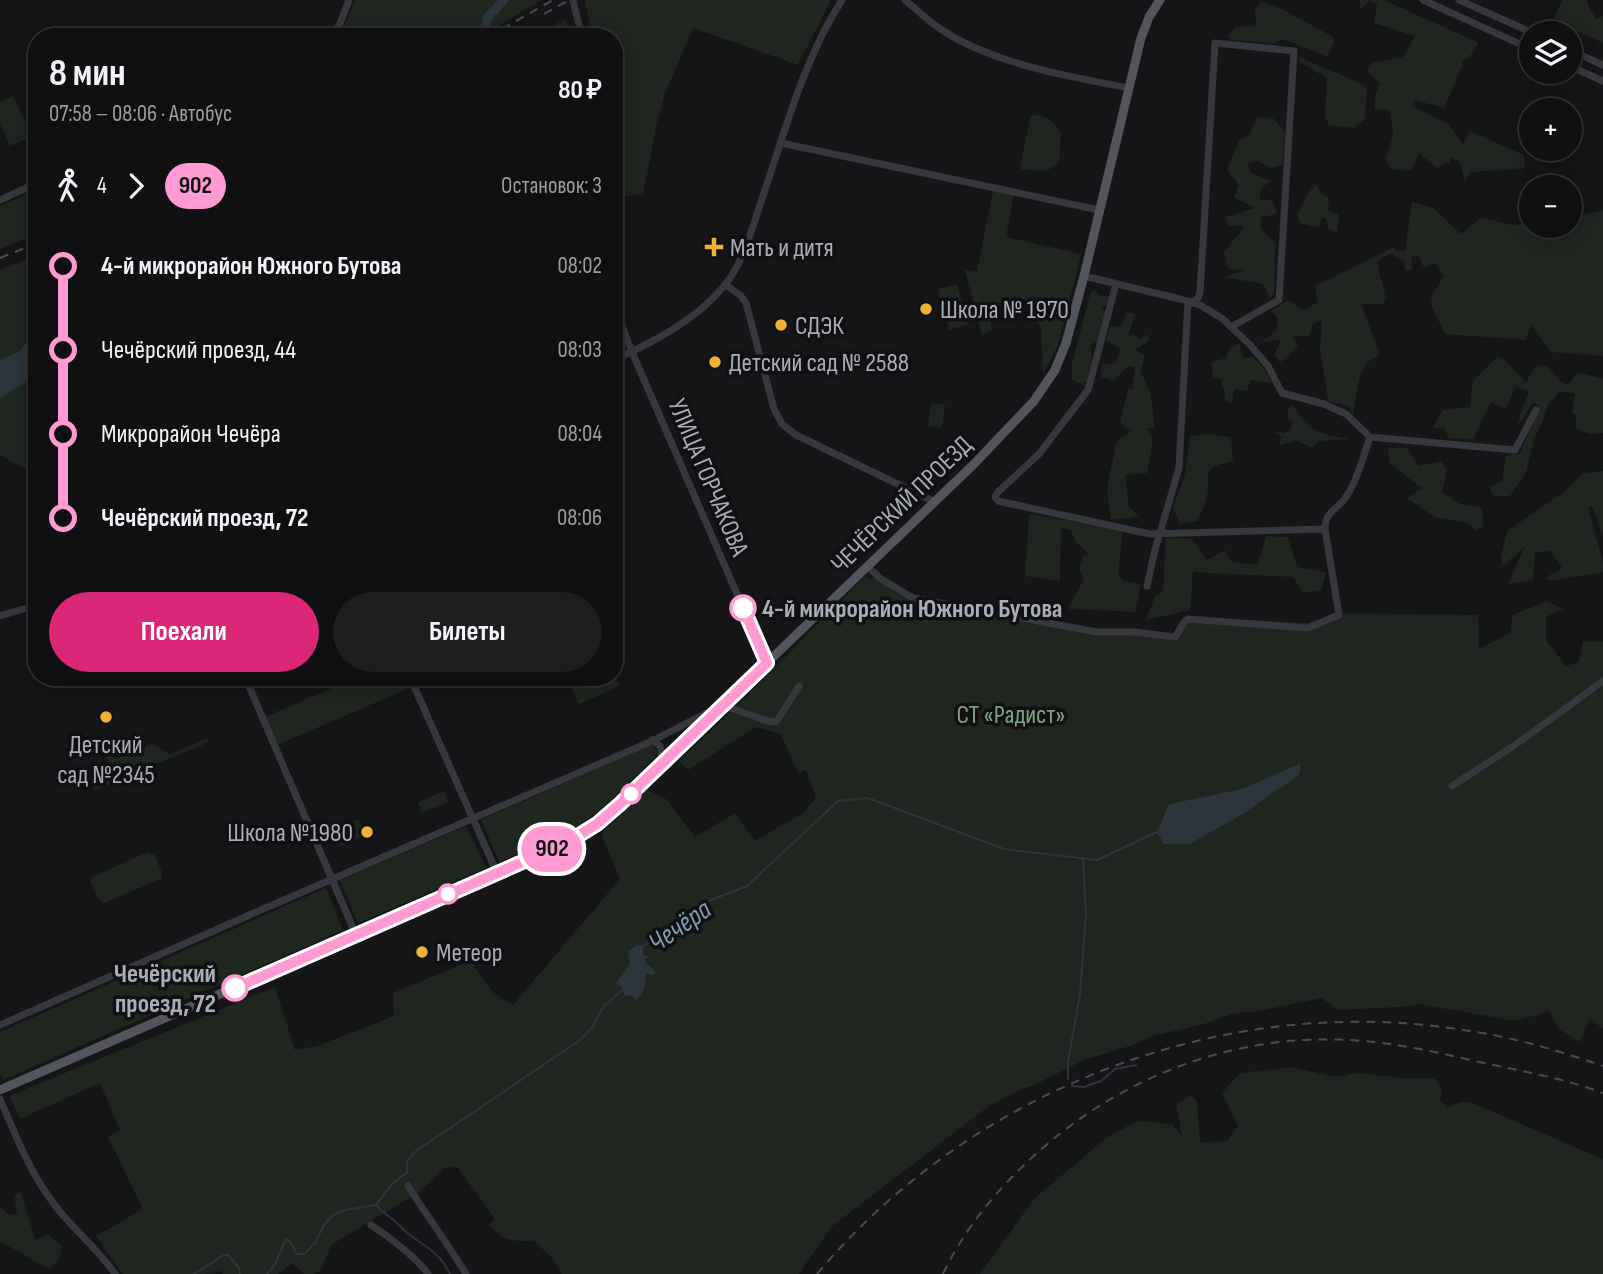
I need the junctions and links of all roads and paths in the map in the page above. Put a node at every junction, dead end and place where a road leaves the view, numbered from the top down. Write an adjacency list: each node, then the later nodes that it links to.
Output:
1 (349, 0): 10 (street)
2 (573, 0): 11 (street)
3 (842, 0): 19 (street)
4 (905, 0): 18 (street)
5 (1160, 0): 18 (main road, ЧЕЧЁРСКИЙ ПРОЕЗД)
6 (1423, 0): 12 (street)
7 (1459, 0): 8 (street)
8 (1496, 16): 9 (street); 12 (street)
9 (1519, 27)
10 (337, 28)
11 (580, 28)
12 (1490, 30): 13 (street)
13 (1519, 43)
14 (1582, 55): 15 (street)
15 (1603, 65)
16 (1582, 71): 17 (street)
17 (1603, 81)
18 (1129, 88): 22 (main road, ЧЕЧЁРСКИЙ ПРОЕЗД)
19 (781, 143): 22 (street); 25 (street)
20 (28, 187): 21 (street)
21 (0, 200)
22 (1099, 210): 23 (main road, ЧЕЧЁРСКИЙ ПРОЕЗД)
23 (1084, 276): 24 (street); 33 (main road, ЧЕЧЁРСКИЙ ПРОЕЗД)
24 (1116, 284): 26 (street); 35 (street)
25 (726, 285): 29 (street); 33 (street)
26 (1190, 302): 27 (street); 27 (street); 35 (street)
27 (1231, 327): 32 (street)
28 (623, 329): 29 (street, УЛИЦА ГОРЧАКОВА)
29 (632, 352): 30 (street); 40 (street, УЛИЦА ГОРЧАКОВА)
30 (623, 356)
31 (1536, 410): 32 (street)
32 (1370, 437): 34 (street)
33 (933, 501): 36 (main road, ЧЕЧЁРСКИЙ ПРОЕЗД)
34 (1325, 529): 35 (street); 36 (street)
35 (1161, 534): 37 (street)
36 (867, 566): 40 (main road, ЧЕЧЁРСКИЙ ПРОЕЗД)
37 (1147, 586)
38 (28, 608): 39 (street)
39 (0, 616)
40 (767, 663): 45 (main road, ЧЕЧЁРСКИЙ ПРОЕЗД)
41 (1603, 681): 48 (street)
42 (249, 686): 51 (street)
43 (414, 686): 49 (street)
44 (799, 686): 45 (street)
45 (722, 705): 46 (street); 47 (main road, ЧЕЧЁРСКИЙ ПРОЕЗД)
46 (652, 740): 47 (street); 49 (street)
47 (664, 763): 50 (main road, ЧЕЧЁРСКИЙ ПРОЕЗД)
48 (1452, 786)
49 (473, 820): 50 (street); 51 (street)
50 (497, 873): 52 (main road, ЧЕЧЁРСКИЙ ПРОЕЗД)
51 (332, 879): 52 (street); 53 (street)
52 (356, 935): 54 (main road, ЧЕЧЁРСКИЙ ПРОЕЗД)
53 (0, 1025)
54 (0, 1090)
55 (0, 1099): 58 (street)
56 (408, 1186): 60 (street)
57 (371, 1225): 59 (street)
58 (115, 1274)
59 (428, 1274)
60 (466, 1274)

